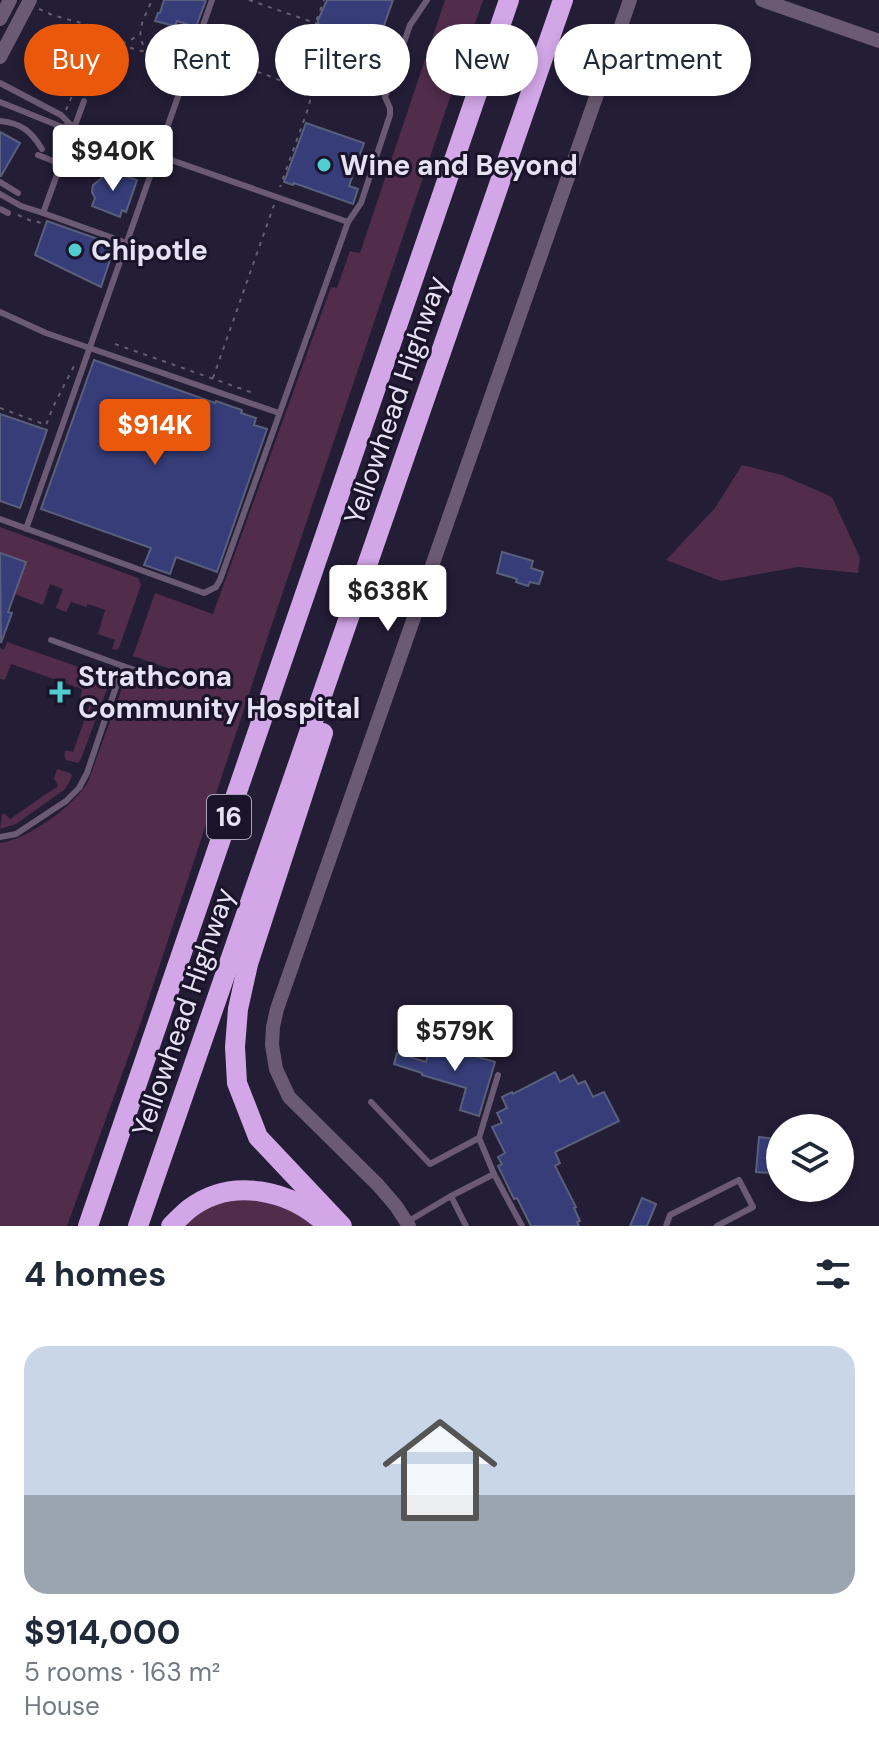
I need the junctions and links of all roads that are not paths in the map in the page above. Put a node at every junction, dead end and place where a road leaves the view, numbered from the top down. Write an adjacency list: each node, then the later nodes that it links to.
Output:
1 (10, 0): 9 (street)
2 (212, 0): 17 (lane)
3 (427, 0): 25 (lane)
4 (509, 0): 43 (highway, Yellowhead Highway / 16)
5 (563, 0): 30 (highway, Yellowhead Highway / 16)
6 (630, 0): 42 (street)
7 (762, 0): 10 (street)
8 (34, 4): 11 (street)
9 (0, 19)
10 (879, 41)
11 (0, 57)
12 (0, 83): 16 (lane)
13 (84, 101): 16 (lane)
14 (3, 105): 16 (lane)
15 (0, 121): 18 (lane)
16 (73, 126): 17 (lane); 18 (lane)
17 (157, 156): 25 (lane); 26 (lane)
18 (61, 164): 24 (lane)
19 (0, 182): 20 (lane)
20 (18, 193)
21 (0, 194): 24 (lane)
22 (0, 209): 23 (lane)
23 (8, 213)
24 (43, 213): 26 (lane)
25 (348, 222): 29 (lane)
26 (127, 243): 28 (lane)
27 (0, 312): 28 (lane)
28 (90, 348): 29 (lane); 32 (lane)
29 (279, 413): 32 (lane)
30 (407, 450): 44 (highway, Yellowhead Highway / 16); 47 (highway)
31 (0, 519): 32 (lane)
32 (26, 529)
33 (51, 640): 34 (lane)
34 (123, 666): 35 (lane); 36 (lane)
35 (171, 682)
36 (0, 837)
37 (498, 1075): 39 (lane)
38 (371, 1102): 39 (lane)
39 (479, 1138): 40 (lane)
40 (494, 1174): 41 (lane); 49 (lane)
41 (451, 1196): 42 (lane); 48 (lane)
42 (408, 1224)
43 (88, 1226)
44 (138, 1226)
45 (171, 1226): 46 (highway)
46 (328, 1226)
47 (342, 1226)
48 (466, 1226)
49 (522, 1226)
50 (666, 1226): 51 (lane)
51 (717, 1226)

